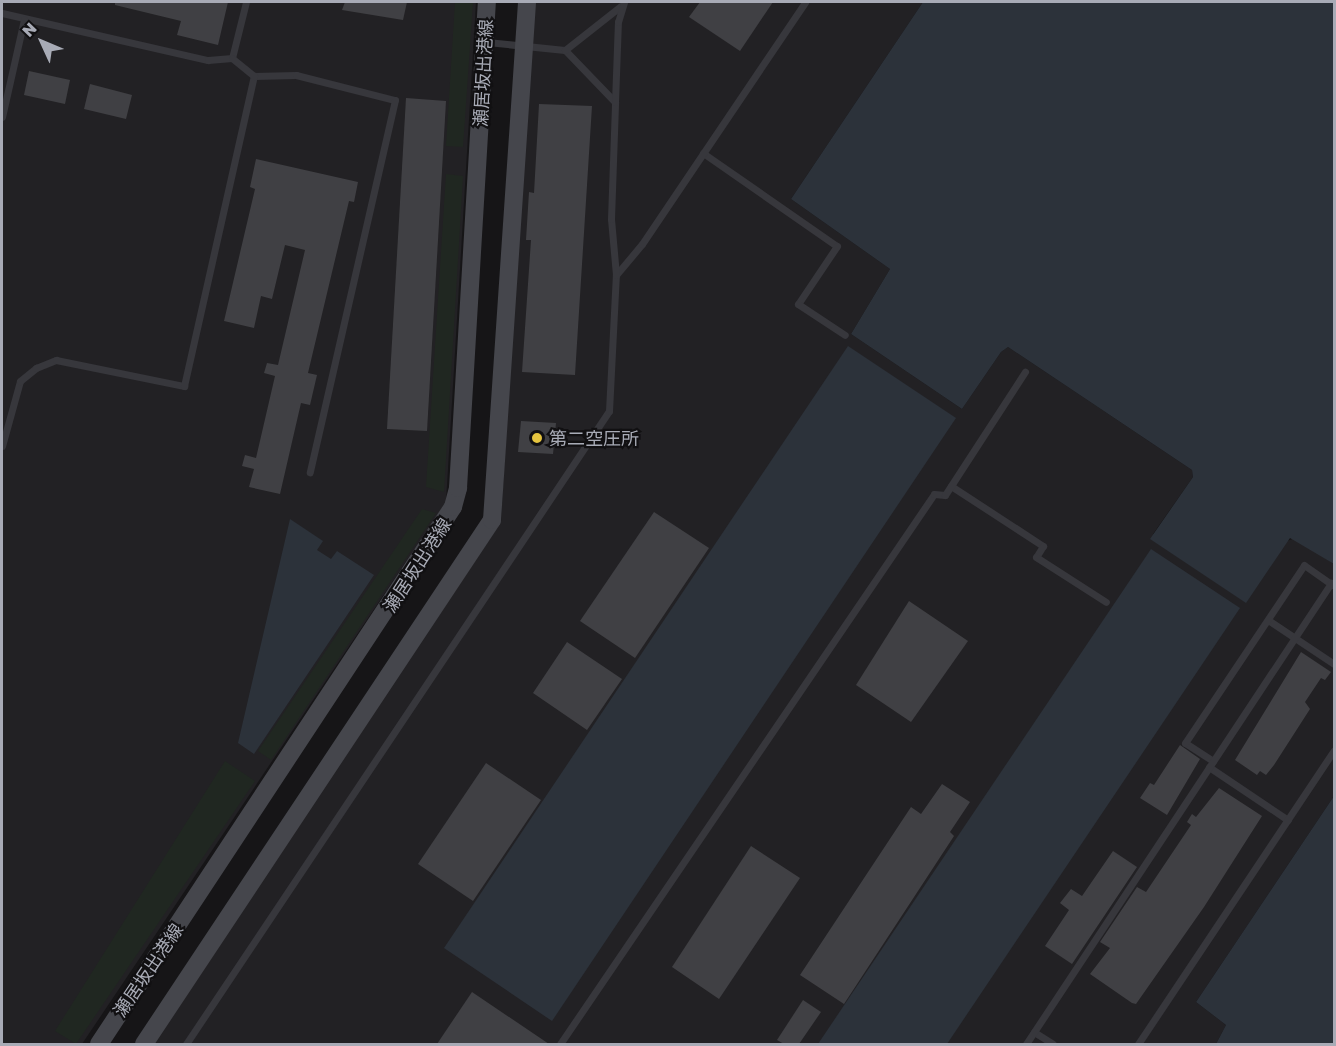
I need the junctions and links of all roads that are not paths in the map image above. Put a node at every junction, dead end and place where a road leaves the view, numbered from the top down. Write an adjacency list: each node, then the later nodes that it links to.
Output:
1 (246, 2): 11 (lane)
2 (487, 2): 8 (main road, 瀬居坂出港線)
3 (527, 2): 9 (main road, 瀬居坂出港線)
4 (805, 2): 15 (lane)
5 (622, 4): 10 (lane); 13 (lane)
6 (2, 13): 7 (lane)
7 (24, 19): 11 (lane); 14 (lane)
8 (484, 42): 9 (lane); 33 (main road, 瀬居坂出港線)
9 (525, 46): 10 (lane); 34 (main road, 瀬居坂出港線)
10 (565, 50): 13 (lane)
11 (232, 58): 12 (lane)
12 (255, 76): 20 (lane); 22 (lane)
13 (615, 102): 16 (lane)
14 (2, 117)
15 (703, 153): 16 (lane); 17 (lane)
16 (616, 275): 35 (lane)
17 (845, 335)
18 (1024, 372): 23 (lane)
19 (2, 409): 20 (lane)
20 (10, 411): 21 (lane)
21 (2, 446)
22 (310, 472)
23 (951, 486): 25 (lane); 36 (lane)
24 (1333, 584): 26 (lane); 27 (lane)
25 (1106, 603)
26 (1268, 620): 27 (lane); 30 (lane)
27 (1294, 638): 28 (lane); 30 (lane)
28 (1335, 664)
29 (1335, 750): 31 (lane)
30 (1210, 764): 31 (lane); 32 (lane)
31 (1288, 819): 39 (lane)
32 (1034, 1032): 37 (lane); 38 (lane)
33 (99, 1044)
34 (144, 1044)
35 (186, 1044)
36 (561, 1044)
37 (1026, 1044)
38 (1053, 1044)
39 (1138, 1044)

